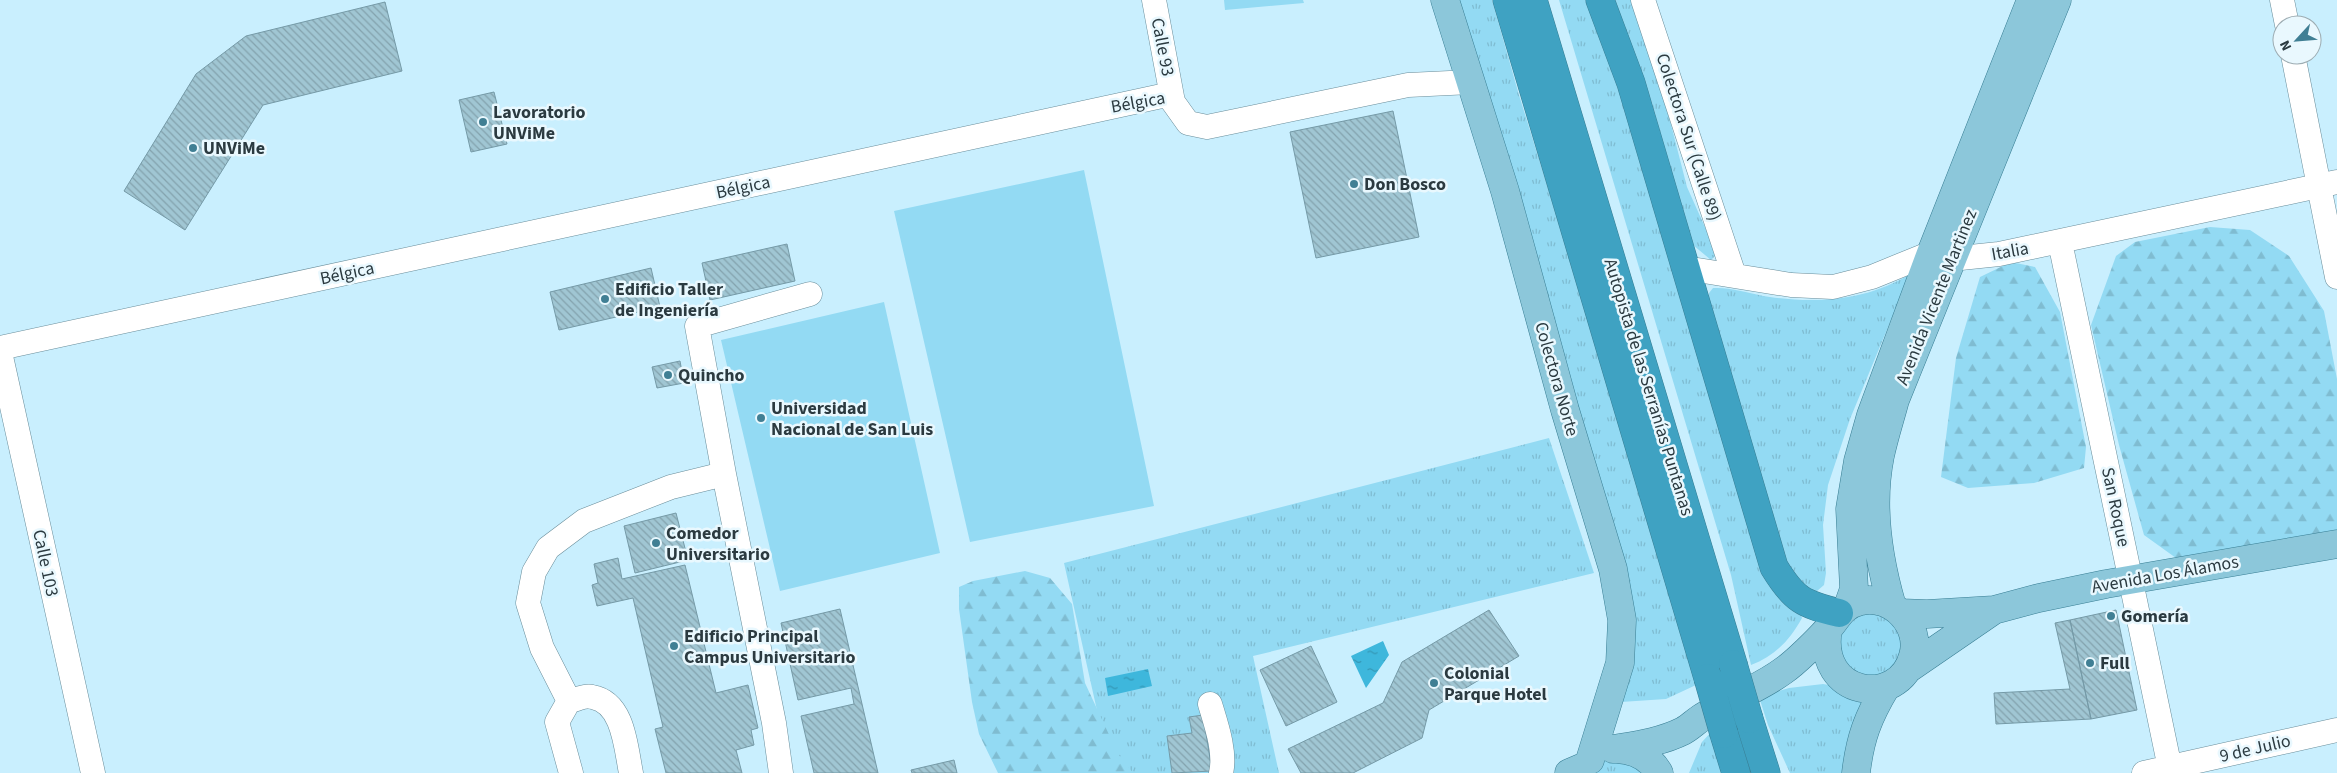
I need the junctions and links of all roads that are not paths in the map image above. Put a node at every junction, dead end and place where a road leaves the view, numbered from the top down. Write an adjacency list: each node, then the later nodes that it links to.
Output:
1 (1154, 0): 13 (street, Calle 93)
2 (1445, 0): 12 (main road, Colectora Norte)
3 (1507, 0): 46 (highway, Autopista de las Serranías Puntanas, bridge)
4 (1534, 0): 47 (highway, Autopista de las Serranías Puntanas, bridge)
5 (1600, 0): 17 (highway)
6 (1644, 0): 18 (street, Colectora Sur (Calle 89))
7 (2031, 0): 16 (main road, Avenida Vicente Martinez)
8 (2057, 0): 16 (main road, Avenida Vicente Martinez)
9 (2282, 0): 10 (street)
10 (2285, 15)
11 (2296, 65): 14 (street)
12 (1471, 82): 13 (street, Bélgica); 37 (main road, Colectora Norte)
13 (1171, 94): 21 (street, Bélgica)
14 (2328, 184): 15 (street, Italia); 19 (street)
15 (2060, 242): 16 (street, Italia); 25 (street, San Roque)
16 (1941, 256): 18 (street, Italia); 26 (main road, Avenida Vicente Martinez); 28 (main road, Avenida Vicente Martinez)
17 (1685, 268): 18 (street, Italia); 28 (highway)
18 (1734, 275)
19 (2337, 277)
20 (810, 294): 23 (street)
21 (0, 348)
22 (0, 352): 39 (street, Calle 103)
23 (724, 474): 33 (street); 42 (street)
24 (2337, 544): 25 (main road, Avenida Los Álamos)
25 (2131, 580): 27 (main road, Avenida Los Álamos); 38 (street, San Roque)
26 (1896, 609): 27 (main road, Avenida Los Álamos); 28 (main road); 29 (main road)
27 (1994, 610): 29 (main road, Avenida Los Álamos)
28 (1838, 616): 30 (main road); 31 (main road)
29 (1908, 669): 32 (main road)
30 (1784, 671): 31 (main road); 36 (main road)
31 (1845, 681): 32 (main road)
32 (1886, 687): 48 (main road)
33 (569, 701): 40 (street); 41 (street)
34 (1210, 704): 43 (street)
35 (2337, 730): 38 (street, 9 de Julio)
36 (1684, 731): 37 (main road); 45 (main road)
37 (1587, 765): 44 (main road)
38 (2171, 770): 49 (street, 9 de Julio)
39 (93, 773)
40 (571, 773)
41 (631, 773)
42 (781, 773)
43 (1221, 773)
44 (1659, 773)
45 (1669, 773)
46 (1736, 773)
47 (1766, 773)
48 (1856, 773)
49 (2144, 773)

